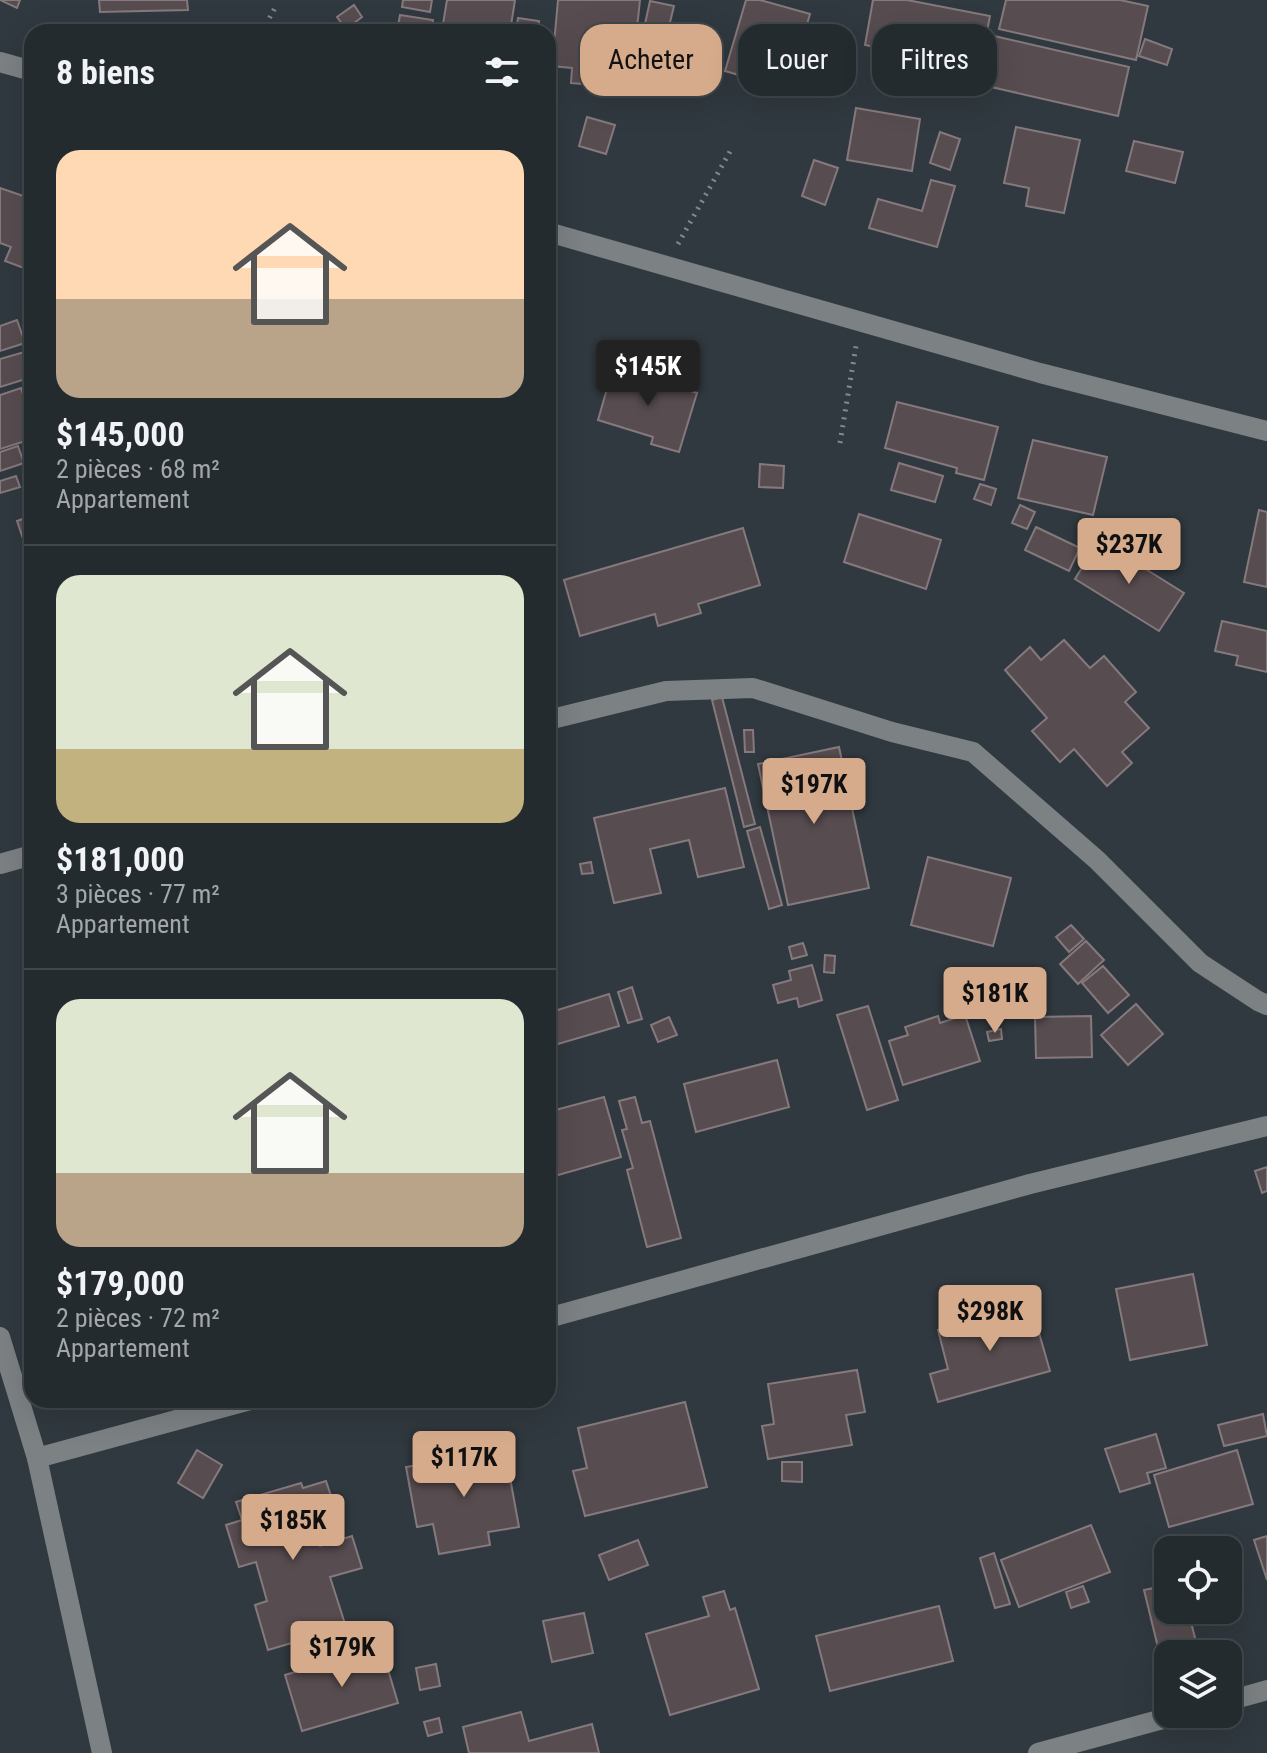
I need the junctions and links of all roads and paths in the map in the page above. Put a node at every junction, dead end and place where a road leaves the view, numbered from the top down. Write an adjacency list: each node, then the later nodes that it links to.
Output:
1 (277, 4): 2 (path)
2 (266, 24)
3 (0, 62): 4 (street)
4 (24, 69)
5 (732, 148): 7 (path)
6 (556, 234): 7 (street)
7 (665, 266): 8 (street)
8 (860, 322): 9 (street); 10 (path)
9 (1267, 431)
10 (840, 443)
11 (556, 718): 14 (street)
12 (24, 857): 13 (street)
13 (0, 864)
14 (1267, 1005)
15 (1267, 1126): 16 (street)
16 (556, 1316)
17 (0, 1337): 19 (street)
18 (221, 1408): 19 (street)
19 (37, 1458): 23 (street)
20 (1267, 1690): 21 (street)
21 (1242, 1697)
22 (1154, 1721): 24 (street)
23 (102, 1753)
24 (1038, 1753)

